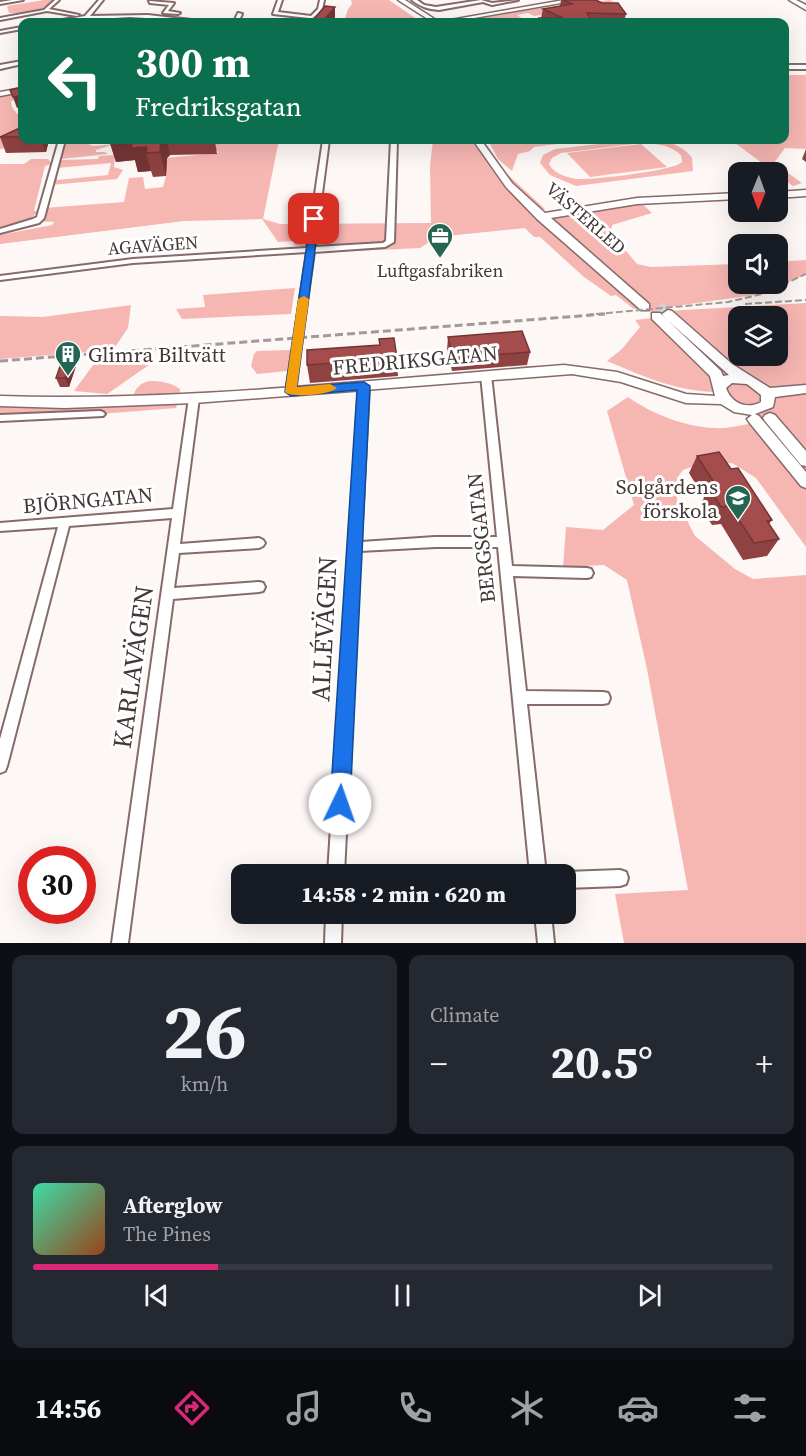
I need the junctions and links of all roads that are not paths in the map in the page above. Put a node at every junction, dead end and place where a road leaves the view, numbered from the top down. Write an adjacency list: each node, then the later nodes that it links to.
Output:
1 (21, 0): 13 (street)
2 (57, 0): 16 (street)
3 (101, 0): 23 (street)
4 (280, 0): 21 (street)
5 (322, 0): 24 (street)
6 (393, 0): 31 (street)
7 (401, 0): 32 (street)
8 (414, 0): 15 (street)
9 (516, 0): 15 (street)
10 (575, 0): 18 (street)
11 (792, 0): 14 (street)
12 (151, 1): 20 (street); 28 (street)
13 (0, 6): 22 (street)
14 (806, 8)
15 (432, 9): 17 (street)
16 (46, 10): 22 (street); 23 (street)
17 (450, 10)
18 (497, 13): 33 (street); 34 (street)
19 (240, 14): 29 (street)
20 (141, 15): 23 (street); 26 (street); 27 (street)
21 (301, 16): 24 (street); 30 (street)
22 (9, 17): 35 (street)
23 (86, 17): 25 (street)
24 (312, 17)
25 (79, 18)
26 (139, 18)
27 (170, 18)
28 (180, 18)
29 (238, 18)
30 (296, 18)
31 (417, 18)
32 (431, 18)
33 (468, 18)
34 (507, 18)
35 (0, 19)
36 (18, 29): 37 (street)
37 (0, 32)
38 (18, 64): 39 (street)
39 (0, 67)
40 (789, 67): 41 (street)
41 (806, 67)
42 (18, 91): 43 (street)
43 (0, 94)
44 (61, 144): 52 (street)
45 (325, 144): 53 (street)
46 (394, 144): 53 (street, AGAVÄGEN)
47 (480, 144): 51 (street, VÄSTERLED)
48 (806, 193): 49 (street)
49 (788, 194)
50 (728, 196): 51 (street)
51 (546, 215): 55 (street, VÄSTERLED); 56 (street, VÄSTERLED)
52 (0, 231)
53 (310, 250): 54 (street, AGAVÄGEN); 61 (street)
54 (0, 278)
55 (645, 307)
56 (661, 312): 58 (street, VÄSTERLED); 62 (street, VÄSTERLED)
57 (486, 375): 59 (street, FREDRIKSGATAN); 62 (street, FREDRIKSGATAN); 73 (street, BERGSGATAN)
58 (746, 379): 62 (street, FREDRIKSGATAN); 65 (street, VÄSTERLED)
59 (364, 386): 61 (street, FREDRIKSGATAN); 75 (street, ALLÉVÄGEN)
60 (806, 391): 65 (street)
61 (291, 392): 63 (street, FREDRIKSGATAN)
62 (722, 394): 65 (street)
63 (195, 398): 64 (street, FREDRIKSGATAN); 70 (street, KARLAVÄGEN)
64 (0, 401)
65 (764, 410): 68 (street); 69 (street)
66 (100, 414): 67 (street)
67 (0, 418)
68 (806, 461)
69 (806, 482)
70 (178, 513): 71 (street, BJÖRNGATAN); 76 (street, KARLAVÄGEN)
71 (65, 521): 72 (street, BJÖRNGATAN); 83 (street)
72 (0, 527)
73 (503, 542): 75 (street); 77 (street, BERGSGATAN)
74 (259, 543): 76 (street)
75 (354, 547): 84 (street, ALLÉVÄGEN)
76 (174, 549): 80 (street, KARLAVÄGEN)
77 (506, 571): 78 (street); 81 (street, BERGSGATAN)
78 (587, 573)
79 (259, 587): 80 (street)
80 (168, 594): 90 (street, KARLAVÄGEN)
81 (520, 697): 82 (street); 85 (street, BERGSGATAN)
82 (603, 698)
83 (0, 766)
84 (337, 864)
85 (537, 864)
86 (620, 878): 87 (street)
87 (576, 880)
88 (334, 924): 91 (street)
89 (544, 924): 92 (street)
90 (120, 943)
91 (333, 943)
92 (546, 943)

